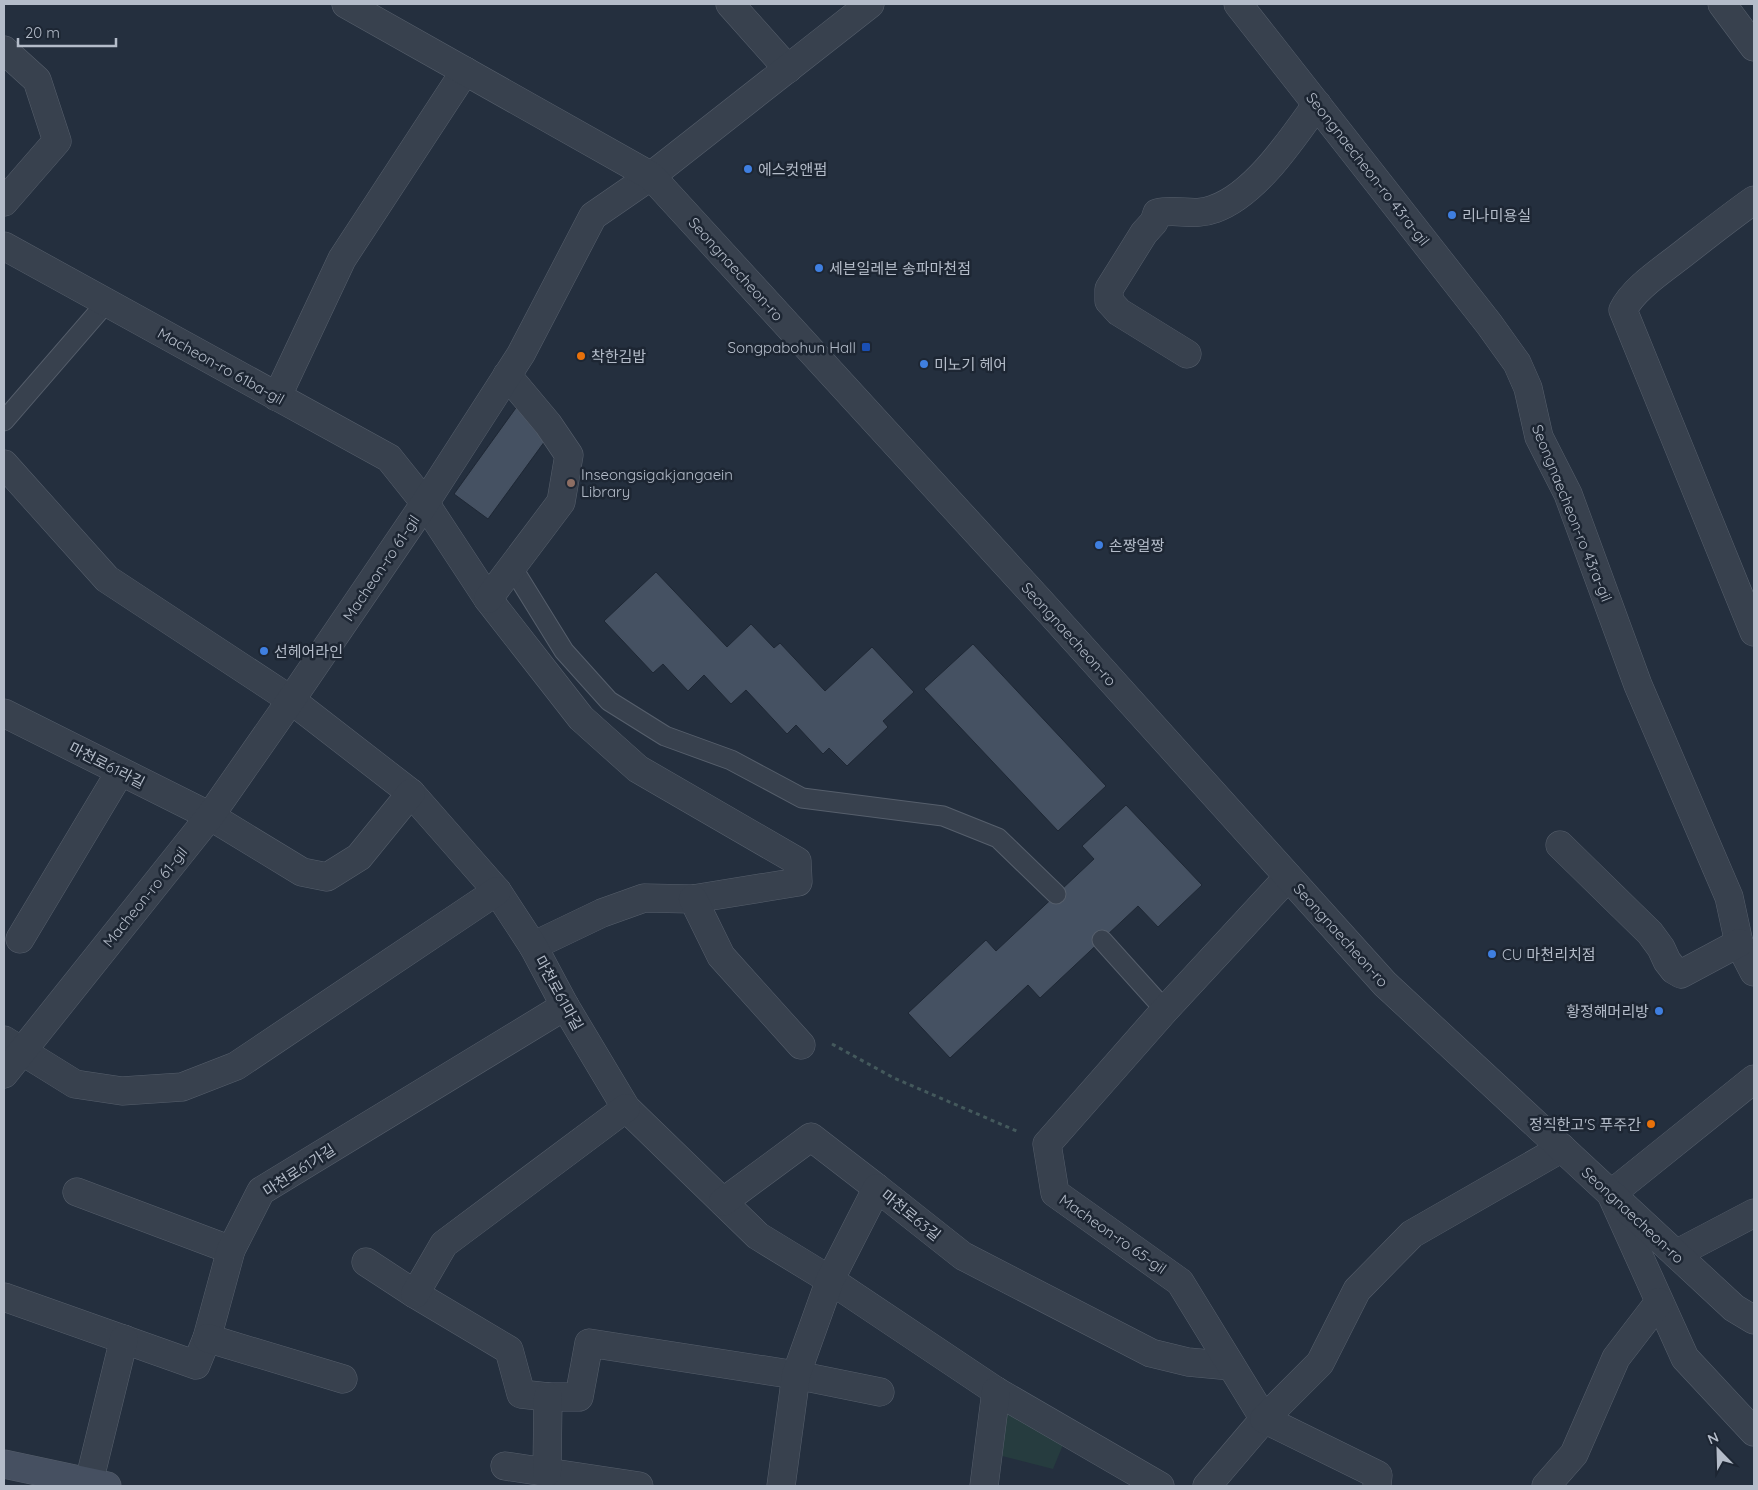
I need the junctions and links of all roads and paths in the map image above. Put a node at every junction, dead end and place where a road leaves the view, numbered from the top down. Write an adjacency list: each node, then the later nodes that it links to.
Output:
1 (346, 4): 9 (street, Seongnaecheon-ro)
2 (730, 4): 8 (street)
3 (870, 4): 8 (street, Macheon-ro 61-gil)
4 (1238, 4): 10 (street, Seongnaecheon-ro 43ra-gil)
5 (1722, 4): 6 (street)
6 (1754, 47)
7 (4, 50): 13 (street)
8 (788, 69): 11 (street, Macheon-ro 61-gil)
9 (466, 71): 11 (street, Seongnaecheon-ro); 18 (street)
10 (1317, 104): 16 (street); 37 (street, Seongnaecheon-ro 43ra-gil)
11 (651, 176): 17 (street, Macheon-ro 61-gil); 31 (street, Seongnaecheon-ro)
12 (1754, 200): 24 (street)
13 (4, 202)
14 (4, 246): 15 (street, Macheon-ro 61ba-gil)
15 (106, 303): 18 (street, Macheon-ro 61ba-gil); 19 (lane)
16 (1187, 354)
17 (507, 375): 21 (street, Macheon-ro 61-gil); 22 (street)
18 (277, 397): 21 (street, Macheon-ro 61ba-gil)
19 (4, 421)
20 (4, 464): 25 (street, 마천로61마길)
21 (425, 503): 23 (street, Macheon-ro 61ba-gil); 25 (street, Macheon-ro 61-gil)
22 (512, 568): 23 (street); 33 (lane)
23 (488, 599): 34 (street, Macheon-ro 61ba-gil)
24 (1754, 632)
25 (291, 700): 28 (street, 마천로61마길); 29 (street, Macheon-ro 61-gil)
26 (4, 713): 27 (street, 마천로61라길)
27 (120, 772): 29 (street, 마천로61라길); 35 (street)
28 (411, 793): 29 (street, 마천로61라길); 32 (street, 마천로61마길)
29 (210, 816): 43 (street, Macheon-ro 61-gil)
30 (1560, 844): 37 (street)
31 (1288, 877): 41 (street); 49 (street, Seongnaecheon-ro)
32 (497, 891): 38 (street, 마천로61마길); 43 (street)
33 (1056, 894)
34 (693, 899): 38 (street); 44 (street)
35 (20, 939)
36 (1102, 940): 41 (lane)
37 (1738, 943): 39 (street, Seongnaecheon-ro 43ra-gil)
38 (533, 946): 40 (street, 마천로61마길)
39 (1754, 972)
40 (564, 1006): 47 (street, 마천로61마길); 55 (street, 마천로61가길)
41 (1165, 1010): 48 (street)
42 (828, 1042): 48 (path)
43 (12, 1045): 45 (street, Macheon-ro 61-gil)
44 (801, 1045)
45 (4, 1074)
46 (1754, 1079): 52 (street)
47 (626, 1108): 53 (street, 마천로61마길); 59 (street)
48 (1047, 1144): 65 (street, Macheon-ro 65-gil)
49 (1562, 1148): 52 (street, Seongnaecheon-ro); 71 (street)
50 (877, 1188): 53 (street); 58 (street, 마천로63길); 65 (street, 마천로63길)
51 (77, 1192): 55 (street)
52 (1611, 1194): 56 (street, Seongnaecheon-ro); 61 (street)
53 (723, 1202): 58 (street, 마천로61마길)
54 (1754, 1213): 56 (street)
55 (231, 1250): 63 (street, 마천로61가길)
56 (1676, 1254): 62 (street, Seongnaecheon-ro)
57 (366, 1262): 59 (street)
58 (830, 1280): 66 (street, 마천로63길); 68 (street, 마천로61마길)
59 (415, 1294): 70 (street)
60 (4, 1297): 64 (street, 마천로61가길)
61 (1659, 1302): 72 (street); 83 (street)
62 (1754, 1320)
63 (207, 1338): 64 (street, 마천로61가길); 67 (street)
64 (124, 1339): 76 (street)
65 (1232, 1366): 71 (street, Macheon-ro 65-gil)
66 (796, 1375): 69 (street); 70 (street); 78 (street, 마천로63길)
67 (343, 1379)
68 (996, 1391): 79 (street); 80 (street, 마천로61마길)
69 (880, 1392)
70 (548, 1397): 75 (street)
71 (1264, 1419): 81 (street); 82 (street)
72 (1754, 1432)
73 (4, 1464): 76 (main road)
74 (505, 1466): 75 (street)
75 (547, 1472): 77 (street)
76 (98, 1484)
77 (639, 1486)
78 (781, 1486)
79 (984, 1486)
80 (1160, 1486)
81 (1207, 1486)
82 (1377, 1486)
83 (1546, 1486)

